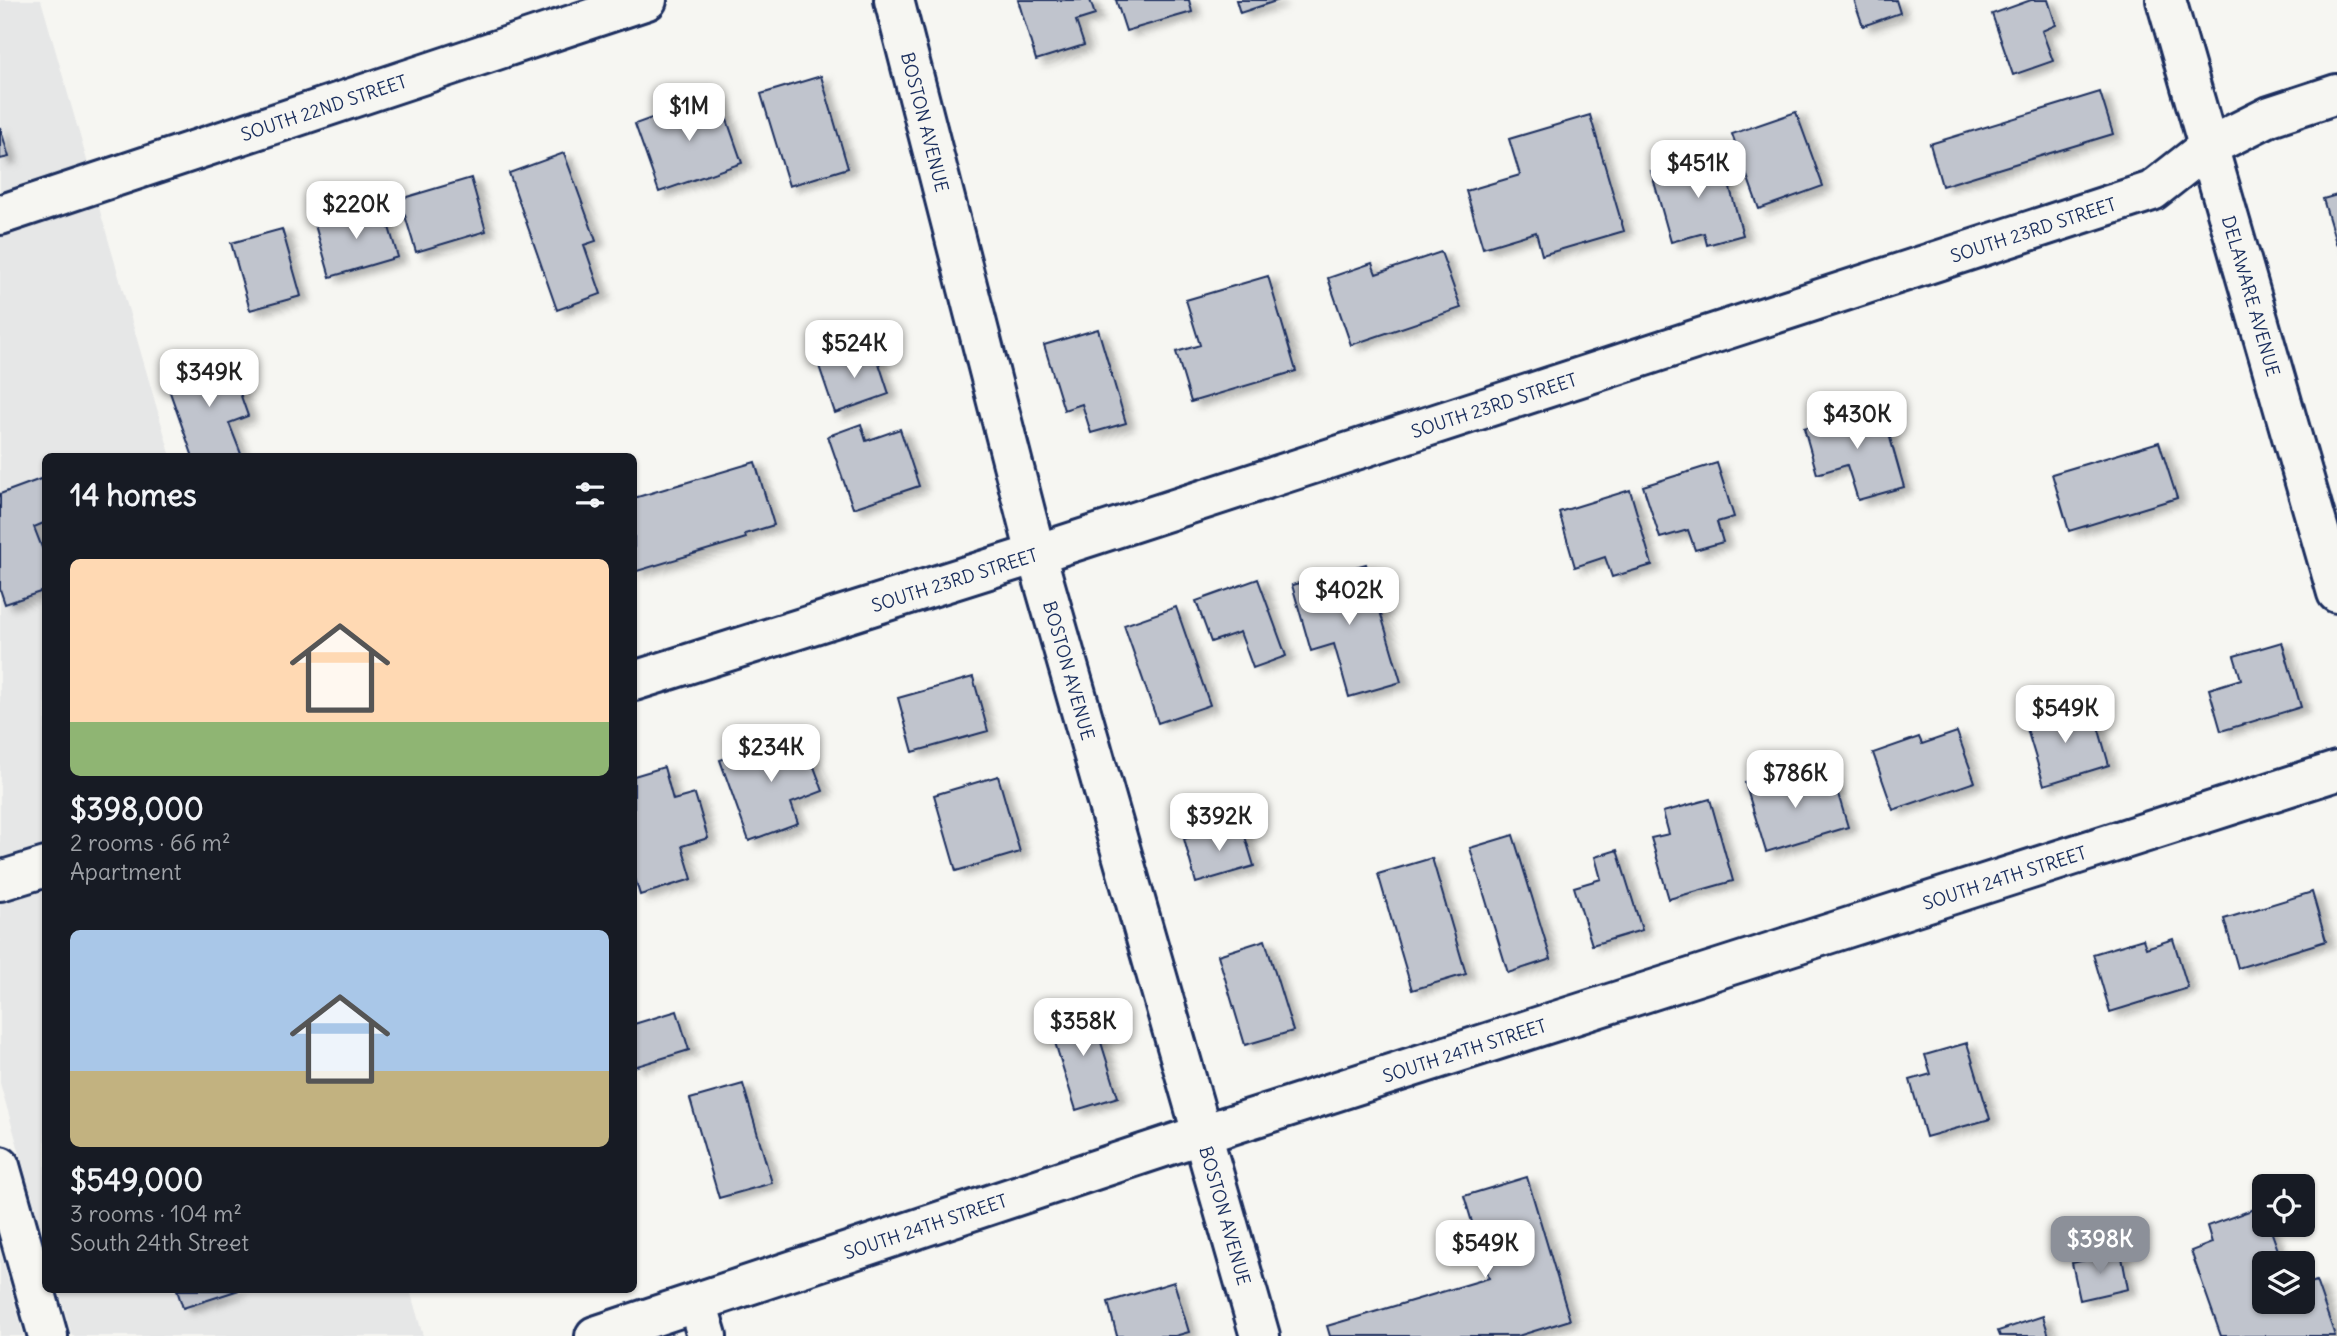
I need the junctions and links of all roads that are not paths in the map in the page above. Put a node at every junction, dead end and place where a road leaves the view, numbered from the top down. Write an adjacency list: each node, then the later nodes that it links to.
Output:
1 (647, 0): 6 (street, SOUTH 22ND STREET)
2 (894, 0): 7 (street, BOSTON AVENUE)
3 (2166, 0): 5 (street, DELAWARE AVENUE)
4 (2337, 94): 5 (street, SOUTH 23RD STREET)
5 (2208, 147): 7 (street, SOUTH 23RD STREET); 8 (street, DELAWARE AVENUE)
6 (0, 215)
7 (1036, 554): 9 (street, SOUTH 23RD STREET); 13 (street, BOSTON AVENUE)
8 (2337, 593)
9 (637, 680)
10 (2337, 771): 13 (street, SOUTH 24TH STREET)
11 (42, 868): 12 (street)
12 (0, 881)
13 (1203, 1134): 15 (street, SOUTH 24TH STREET); 18 (street, BOSTON AVENUE)
14 (0, 1166): 16 (street)
15 (702, 1319): 17 (street, SOUTH 24TH STREET)
16 (48, 1336)
17 (594, 1336)
18 (1260, 1336)

